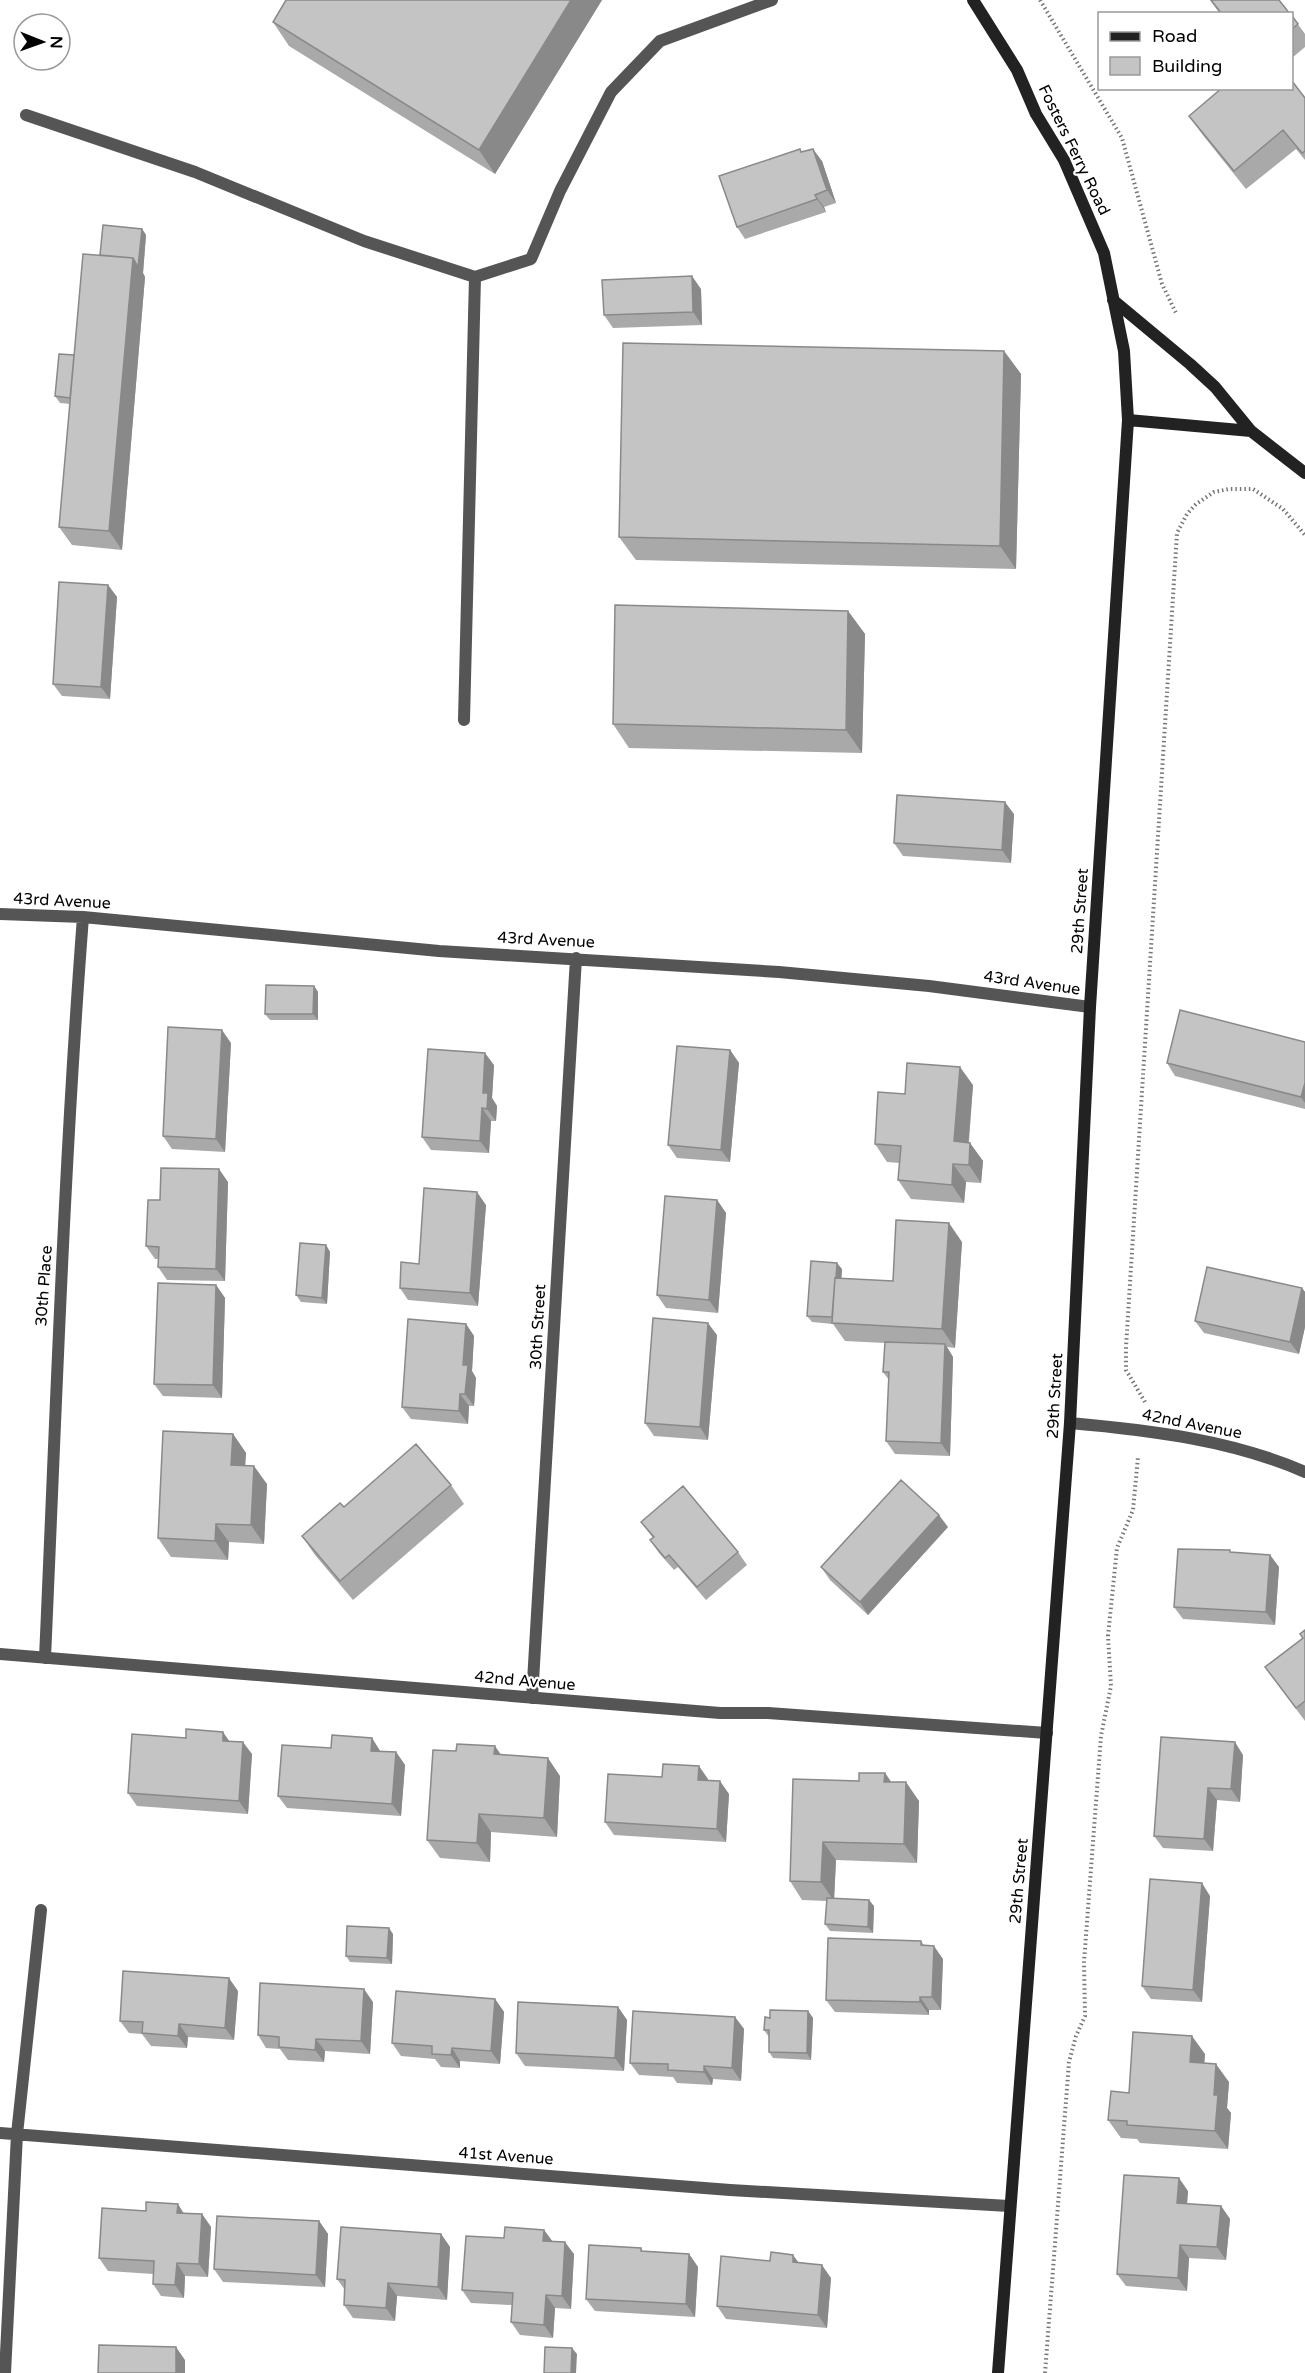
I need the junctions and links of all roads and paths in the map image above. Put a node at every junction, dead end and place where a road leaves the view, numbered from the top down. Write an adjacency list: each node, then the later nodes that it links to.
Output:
1 (772, 0): 5 (street)
2 (973, 0): 6 (street, Fosters Ferry Road)
3 (1040, 0): 7 (path)
4 (26, 115): 5 (street)
5 (475, 277): 12 (street)
6 (1113, 300): 8 (street, Fosters Ferry Road); 9 (street)
7 (1180, 323)
8 (1128, 420): 9 (street); 16 (street, 29th Street)
9 (1251, 431): 10 (street)
10 (1305, 473)
11 (1305, 535): 18 (path)
12 (464, 720)
13 (0, 914): 14 (street, 43rd Avenue)
14 (83, 917): 15 (street, 43rd Avenue); 21 (street, 30th Place)
15 (576, 958): 16 (street, 43rd Avenue); 22 (street, 30th Street)
16 (1090, 1007): 17 (street, 29th Street)
17 (1070, 1423): 18 (street, 42nd Avenue); 23 (street, 29th Street)
18 (1141, 1430): 19 (street, 42nd Avenue); 30 (path)
19 (1305, 1472)
20 (0, 1654): 21 (street, 42nd Avenue)
21 (45, 1658): 22 (street, 42nd Avenue)
22 (532, 1698): 23 (street, 42nd Avenue)
23 (1047, 1732): 27 (street, 29th Street)
24 (40, 1910): 26 (street)
25 (0, 2133): 26 (street, 41st Avenue)
26 (16, 2134): 27 (street, 41st Avenue); 28 (street)
27 (1009, 2206): 29 (street, 29th Street)
28 (5, 2373)
29 (998, 2373)
30 (1045, 2373)

